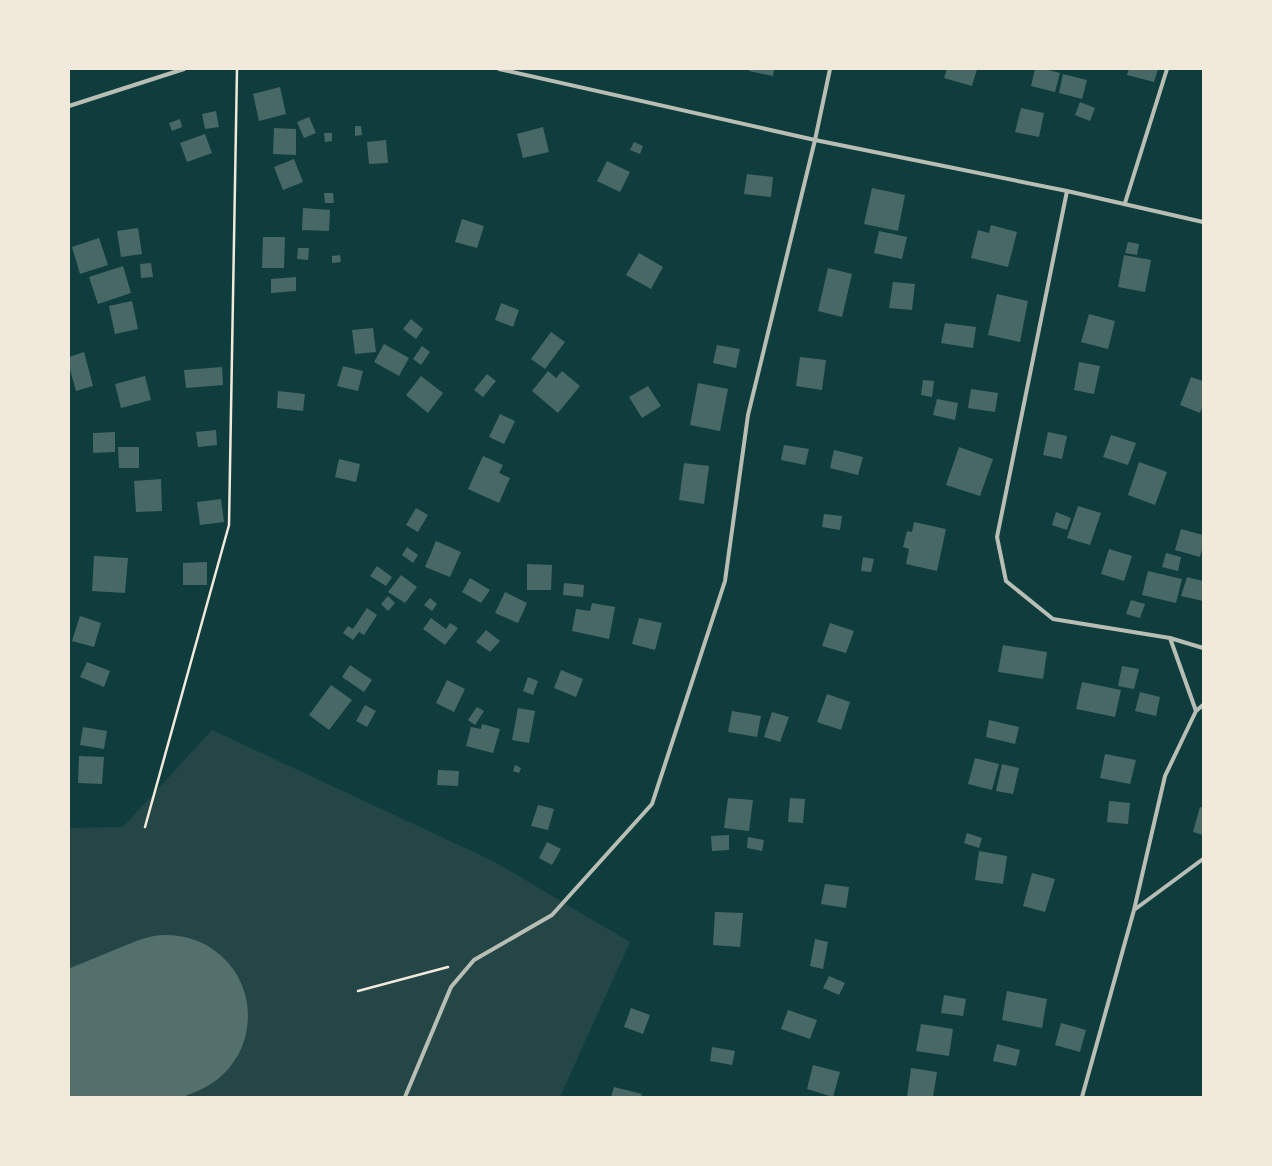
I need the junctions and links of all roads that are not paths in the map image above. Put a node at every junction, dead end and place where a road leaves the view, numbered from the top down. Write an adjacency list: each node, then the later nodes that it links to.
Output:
1 (184, 69): 5 (street)
2 (498, 69): 6 (street)
3 (830, 69): 6 (street)
4 (1167, 69): 8 (street)
5 (69, 106)
6 (815, 140): 7 (street); 16 (street)
7 (1067, 190): 8 (street); 10 (street)
8 (1125, 203): 9 (street)
9 (1203, 222)
10 (1170, 638): 11 (street); 13 (street)
11 (1203, 648)
12 (1203, 705): 13 (street)
13 (1196, 711): 15 (street)
14 (1203, 859): 15 (street)
15 (1134, 910): 17 (street)
16 (405, 1097)
17 (1082, 1097)

